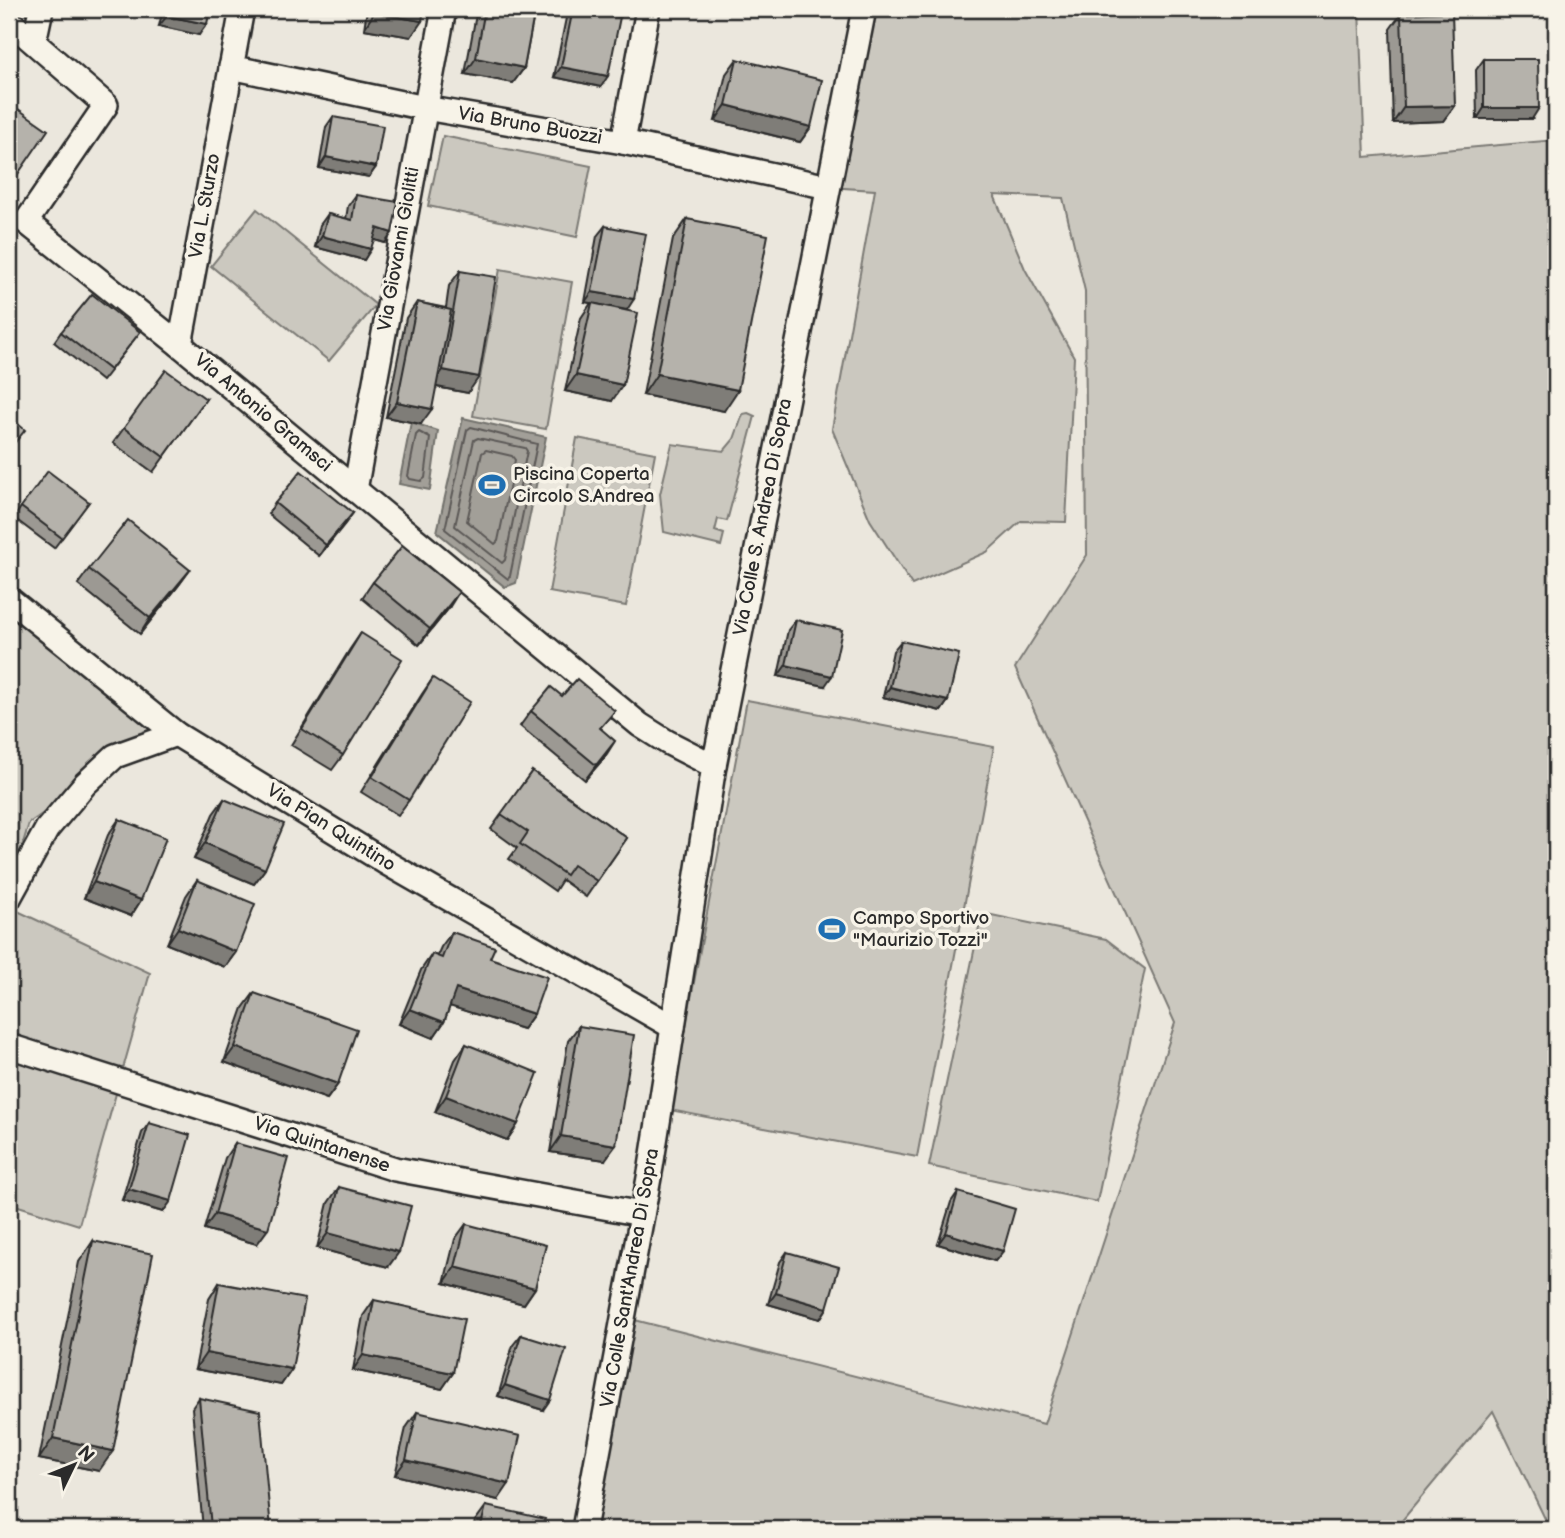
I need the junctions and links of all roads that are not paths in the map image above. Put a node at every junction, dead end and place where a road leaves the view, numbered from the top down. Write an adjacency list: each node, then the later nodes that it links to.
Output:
1 (41, 9): 7 (street)
2 (242, 9): 8 (street, Via L. Sturzo)
3 (444, 9): 9 (street, Via Giovanni Giolitti)
4 (648, 9): 10 (street)
5 (864, 9): 11 (street, Via Colle S. Andrea Di Sopra)
6 (9, 21): 7 (street, Via Antonio Gramsci)
7 (34, 42): 12 (street, Via Antonio Gramsci)
8 (231, 67): 9 (street, Via Bruno Buozzi); 12 (street, Via L. Sturzo)
9 (425, 108): 10 (street, Via Bruno Buozzi); 13 (street, Via Giovanni Giolitti)
10 (623, 142): 11 (street, Via Bruno Buozzi)
11 (828, 187): 16 (street, Via Colle S. Andrea Di Sopra)
12 (180, 345): 13 (street, Via Antonio Gramsci)
13 (355, 490): 16 (street, Via Antonio Gramsci)
14 (9, 599): 15 (street, Via Pian Quintino)
15 (176, 734): 17 (street); 18 (street, Via Pian Quintino)
16 (714, 766): 18 (street, Via Colle S. Andrea Di Sopra)
17 (9, 898)
18 (673, 1027): 20 (street, Via Colle Sant'Andrea Di Sopra)
19 (9, 1046): 20 (street, Via Quintanense)
20 (642, 1214): 21 (street, Via Colle Sant'Andrea Di Sopra)
21 (584, 1529)

